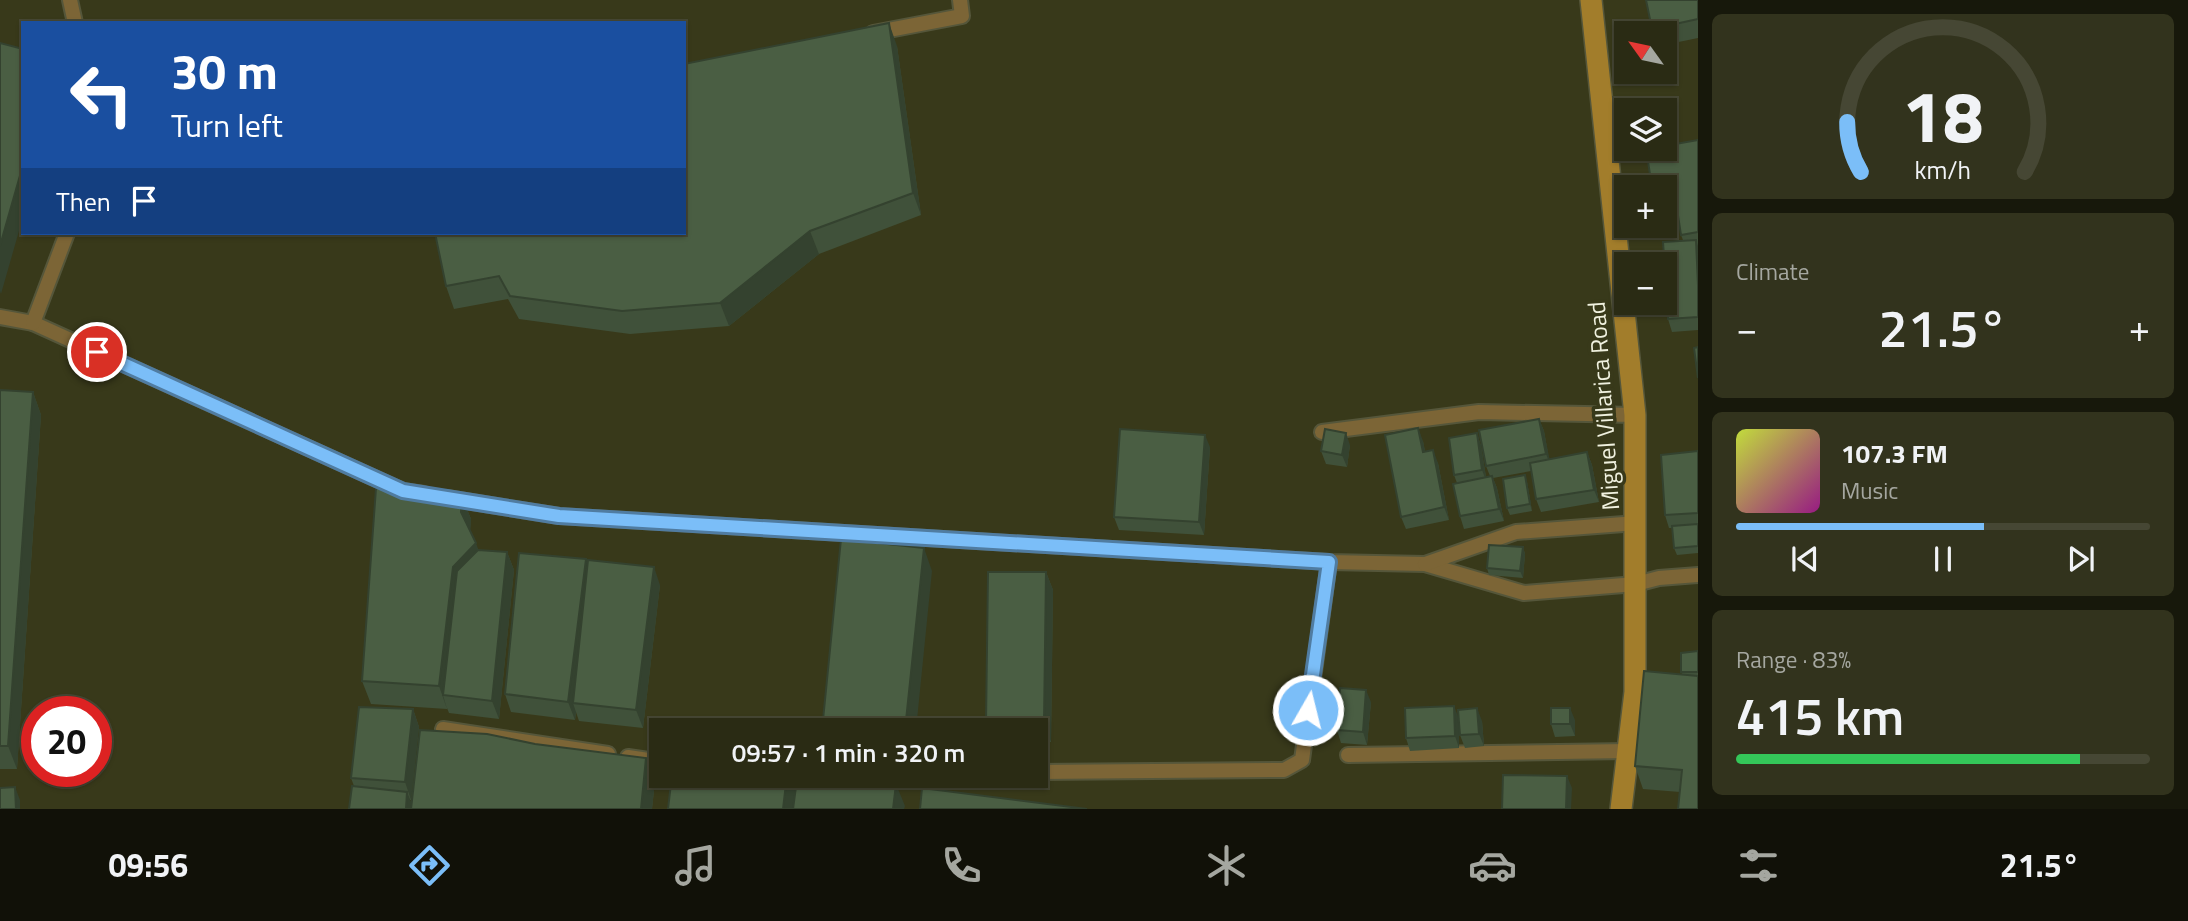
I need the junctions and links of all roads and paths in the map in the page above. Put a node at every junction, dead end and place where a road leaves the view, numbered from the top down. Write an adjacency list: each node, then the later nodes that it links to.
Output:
1 (70, 0): 4 (lane)
2 (960, 0): 5 (lane)
3 (1591, 0): 9 (main road, Miguel Villarica Road)
4 (75, 21)
5 (856, 36)
6 (66, 235): 8 (lane)
7 (0, 317): 8 (lane)
8 (33, 323): 12 (lane)
9 (1635, 415): 10 (lane); 11 (main road, Miguel Villarica Road)
10 (1322, 432)
11 (1637, 523): 13 (lane); 15 (main road, Miguel Villarica Road)
12 (1329, 562): 13 (lane); 20 (lane)
13 (1425, 564): 15 (lane)
14 (1698, 575): 15 (lane)
15 (1636, 584): 17 (main road, Miguel Villarica Road)
16 (443, 729): 19 (lane)
17 (1628, 751): 18 (lane); 21 (main road, Miguel Villarica Road)
18 (1348, 755)
19 (649, 760)
20 (1048, 772)
21 (1621, 809)

